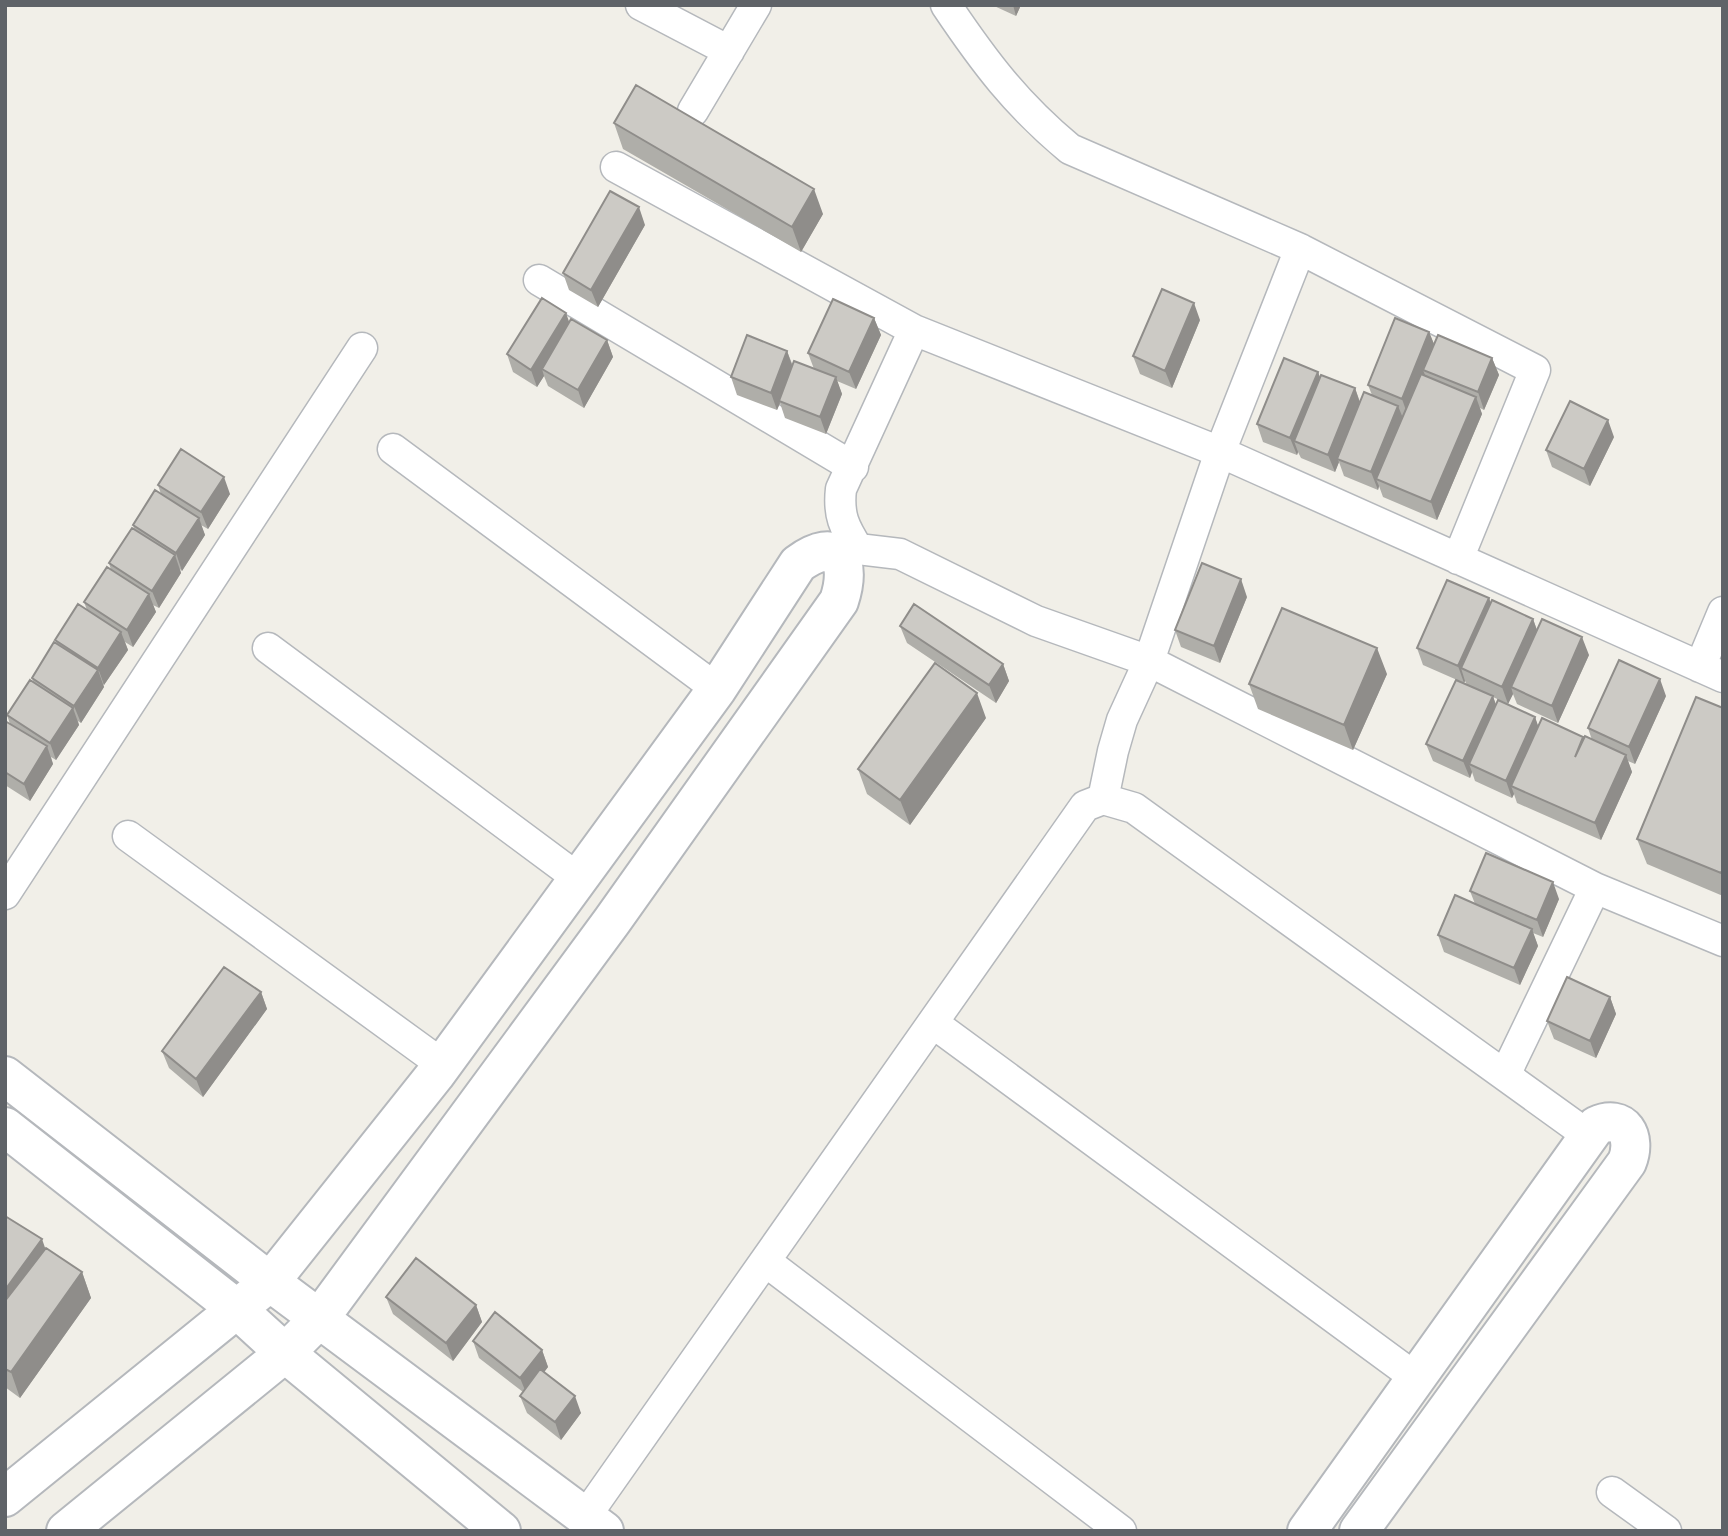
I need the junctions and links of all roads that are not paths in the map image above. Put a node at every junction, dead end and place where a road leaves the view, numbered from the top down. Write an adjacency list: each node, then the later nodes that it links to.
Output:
1 (641, 5): 4 (street)
2 (757, 5): 4 (street)
3 (946, 5): 7 (street)
4 (729, 51): 5 (street)
5 (692, 111)
6 (615, 167): 9 (street)
7 (1300, 248): 12 (street); 15 (street)
8 (539, 280): 13 (street)
9 (914, 330): 12 (street); 13 (street)
10 (362, 348): 25 (street)
11 (393, 449): 20 (street)
12 (1220, 452): 15 (street); 18 (street)
13 (853, 467): 14 (street)
14 (847, 552): 18 (street); 20 (street); 36 (street)
15 (1458, 559): 19 (street)
16 (1723, 612): 19 (street)
17 (268, 648): 23 (street)
18 (1149, 661): 21 (street); 24 (street)
19 (1711, 672)
20 (717, 689): 23 (street)
21 (1103, 799): 27 (street); 29 (street)
22 (128, 836): 28 (street)
23 (579, 879): 28 (street)
24 (1594, 888): 26 (street); 29 (street)
25 (5, 894)
26 (1723, 941)
27 (933, 1023): 33 (street); 38 (street)
28 (443, 1065): 34 (street)
29 (1505, 1075): 32 (street)
30 (5, 1076): 34 (street)
31 (5, 1127): 35 (street)
32 (1589, 1136): 38 (street); 46 (street)
33 (765, 1261): 41 (street); 44 (street)
34 (270, 1282): 35 (street); 36 (street)
35 (238, 1310): 37 (street); 40 (street)
36 (319, 1319): 37 (street); 41 (street)
37 (285, 1353): 42 (street); 43 (street)
38 (1416, 1378): 45 (street)
39 (1612, 1492): 47 (street)
40 (5, 1497)
41 (595, 1524)
42 (66, 1531)
43 (501, 1531)
44 (1121, 1531)
45 (1307, 1531)
46 (1359, 1531)
47 (1666, 1531)

